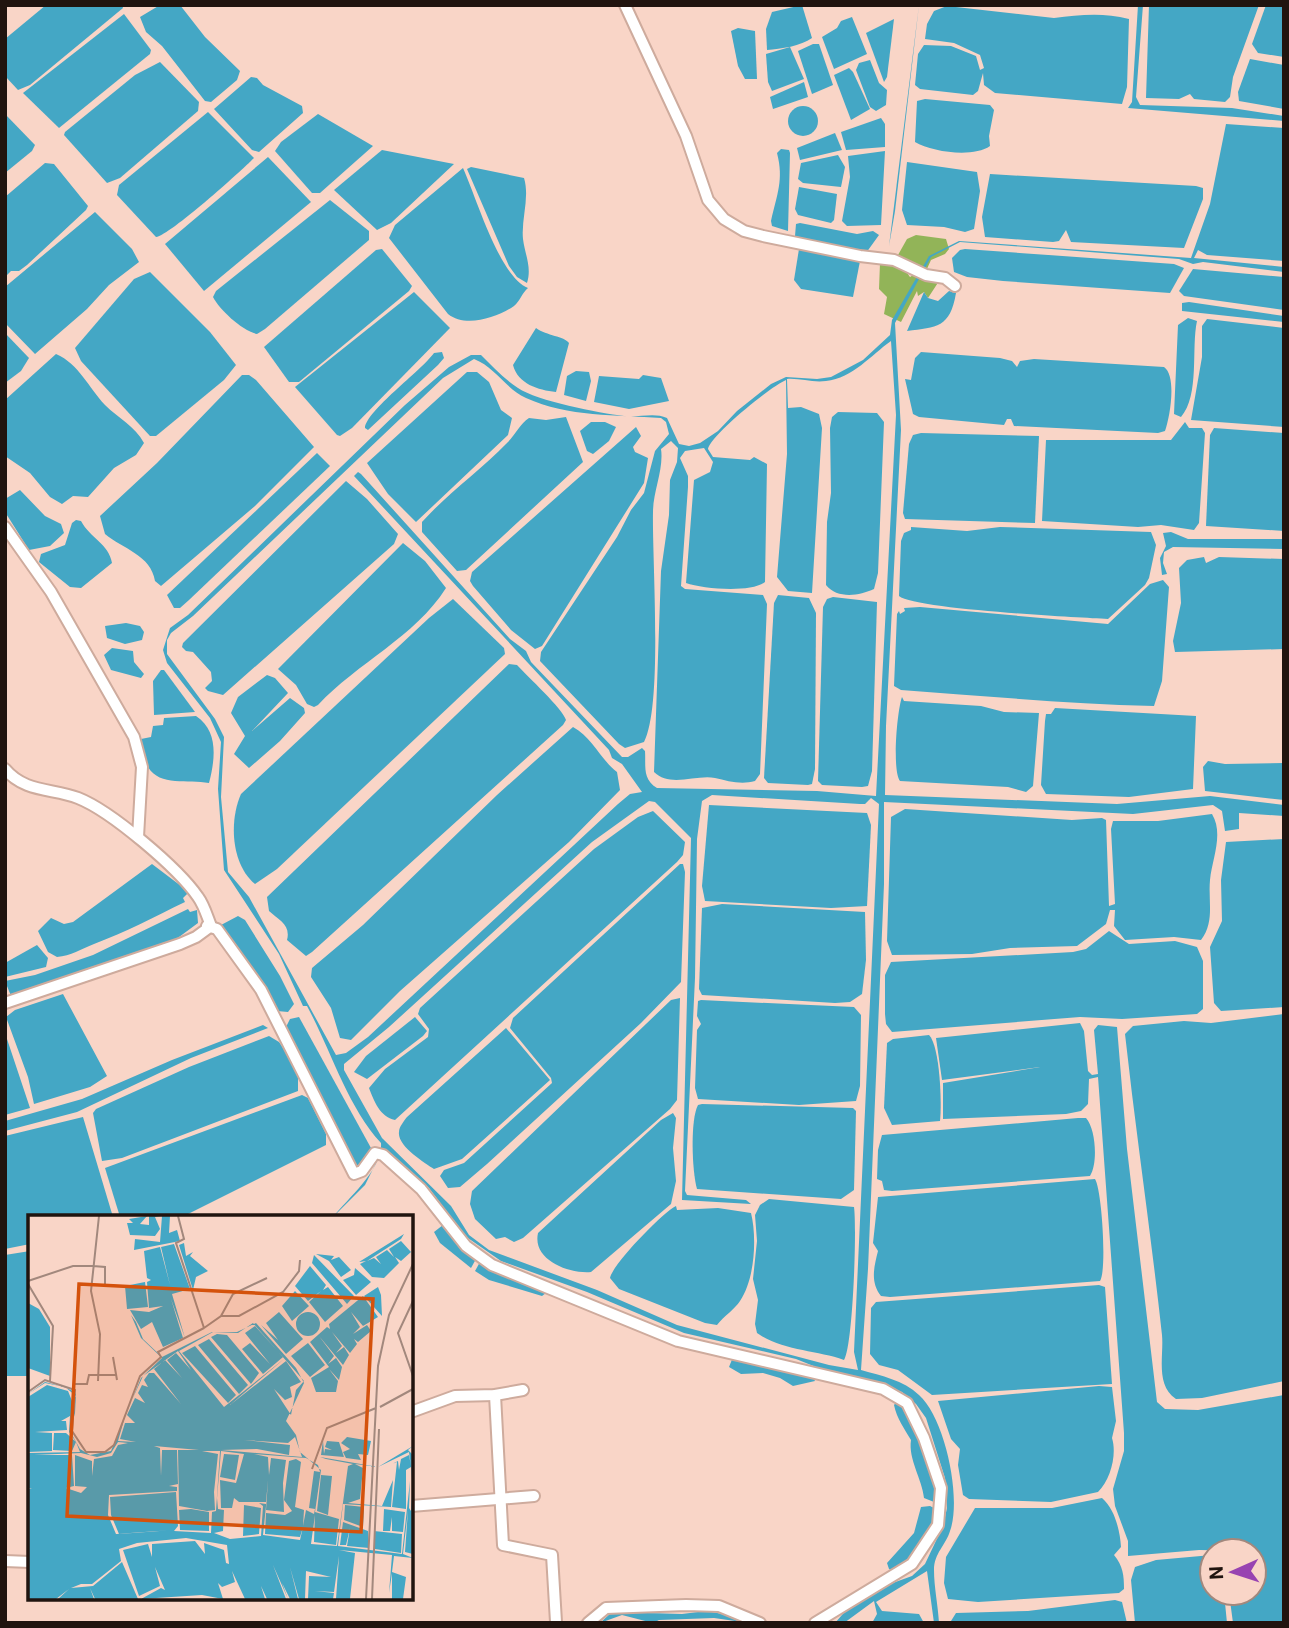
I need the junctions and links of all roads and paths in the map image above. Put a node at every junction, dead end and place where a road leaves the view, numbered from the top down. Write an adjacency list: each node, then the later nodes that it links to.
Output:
1 (625, 5): 2 (street)
2 (955, 286)
3 (5, 527): 5 (street)
4 (5, 769): 5 (street)
5 (138, 837): 6 (street)
6 (209, 926): 7 (street); 19 (street)
7 (5, 1003)
8 (523, 1390): 9 (street)
9 (495, 1395): 10 (street); 12 (street)
10 (413, 1411)
11 (534, 1496): 12 (street)
12 (499, 1497): 13 (street); 16 (street)
13 (413, 1506)
14 (5, 1561): 15 (street)
15 (28, 1562)
16 (556, 1622)
17 (588, 1623): 18 (street)
18 (760, 1623)
19 (815, 1623)

